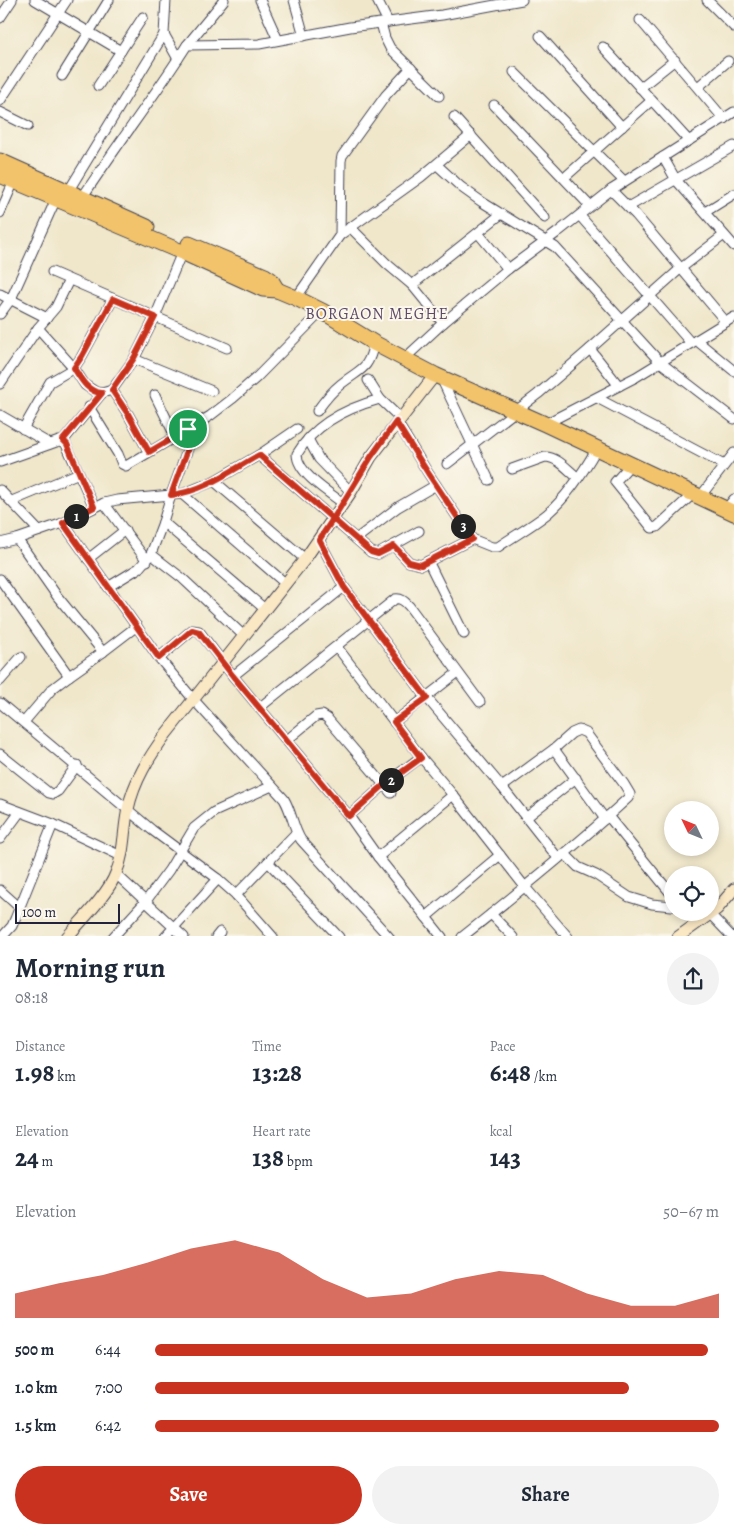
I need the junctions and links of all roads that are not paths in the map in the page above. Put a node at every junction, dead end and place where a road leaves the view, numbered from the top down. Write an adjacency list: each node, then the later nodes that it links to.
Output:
1 (12, 0): 14 (street)
2 (35, 0): 12 (street)
3 (67, 0): 12 (street)
4 (109, 0): 18 (street)
5 (166, 0): 19 (street)
6 (224, 0): 23 (street)
7 (260, 0): 22 (street)
8 (294, 0): 20 (street)
9 (377, 0): 16 (street)
10 (522, 0): 16 (street)
11 (708, 0): 17 (street)
12 (58, 13): 18 (street); 36 (street)
13 (142, 17): 25 (street)
14 (0, 18)
15 (640, 20): 27 (street)
16 (385, 22): 20 (street); 29 (street)
17 (734, 27)
18 (89, 32): 25 (street); 31 (street)
19 (164, 34): 26 (street); 59 (street)
20 (304, 36): 22 (street)
21 (540, 36): 44 (street)
22 (278, 40): 23 (street)
23 (187, 45): 26 (street)
24 (603, 47): 34 (street)
25 (121, 51): 32 (street)
26 (178, 59): 59 (street)
27 (675, 60): 33 (street); 34 (street)
28 (728, 61): 33 (street)
29 (411, 68): 35 (street); 69 (street)
30 (514, 72): 48 (street)
31 (62, 76)
32 (98, 86)
33 (698, 87): 42 (street)
34 (640, 88): 37 (street)
35 (439, 96)
36 (0, 101)
37 (651, 101): 44 (street); 46 (street)
38 (494, 105): 53 (street)
39 (0, 112): 43 (street)
40 (734, 112): 42 (street)
41 (454, 116): 45 (street)
42 (724, 119): 46 (street)
43 (28, 126)
44 (622, 127): 48 (street)
45 (471, 135): 51 (street); 66 (street)
46 (689, 141): 49 (street)
47 (734, 146): 54 (street)
48 (595, 151): 53 (street); 56 (street)
49 (663, 157): 54 (street); 56 (street)
50 (0, 160): 59 (highway)
51 (437, 165): 64 (street); 67 (street)
52 (0, 175): 55 (highway)
53 (564, 178): 60 (street)
54 (676, 180): 61 (street); 62 (street)
55 (14, 181): 59 (highway); 63 (street)
56 (624, 181): 57 (street)
57 (611, 190): 60 (street); 61 (street)
58 (734, 194): 62 (street)
59 (67, 197): 73 (highway); 79 (highway); 83 (street)
60 (590, 206): 65 (street)
61 (628, 207): 75 (street)
62 (705, 212): 70 (street)
63 (0, 213)
64 (500, 214): 68 (street); 71 (street)
65 (580, 216): 71 (street); 81 (street)
66 (544, 218)
67 (350, 227): 69 (street); 78 (street)
68 (478, 233): 74 (street); 78 (street)
69 (340, 235): 82 (street)
70 (724, 235): 72 (street); 75 (street)
71 (545, 241): 74 (street); 90 (street)
72 (734, 246)
73 (182, 252): 79 (highway); 87 (street)
74 (508, 269): 91 (street)
75 (680, 269): 81 (street); 89 (street)
76 (52, 272): 77 (street)
77 (69, 280): 84 (street); 88 (street)
78 (412, 285): 91 (street)
79 (277, 290): 82 (highway)
80 (0, 294): 83 (street)
81 (649, 296): 90 (street); 93 (street)
82 (296, 298): 85 (highway)
83 (11, 299): 86 (street); 88 (street)
84 (113, 299): 87 (street); 100 (street)
85 (322, 311): 94 (highway); 120 (street)
86 (0, 314)
87 (155, 317): 95 (street); 97 (street)
88 (47, 318): 92 (street)
89 (730, 320): 93 (street)
90 (622, 322): 96 (street); 99 (street)
91 (442, 323): 98 (street)
92 (38, 328): 100 (street); 104 (street)
93 (694, 342): 99 (street); 101 (street)
94 (374, 343): 98 (highway); 113 (street)
95 (227, 348)
96 (590, 349): 105 (street); 114 (street)
97 (134, 358): 106 (street); 107 (street)
98 (404, 359): 102 (highway)
99 (660, 362): 105 (street); 116 (street)
100 (74, 368): 108 (street); 119 (street)
101 (734, 371)
102 (437, 376): 114 (highway); 117 (street); 126 (street)
103 (368, 380): 111 (street)
104 (0, 384)
105 (619, 386): 110 (street)
106 (112, 390): 108 (street); 128 (street)
107 (212, 391)
108 (102, 393): 112 (street)
109 (155, 395): 122 (street)
110 (597, 398): 118 (street); 134 (street)
111 (380, 399): 117 (street); 124 (street)
112 (89, 407): 123 (street); 128 (street)
113 (317, 411)
114 (516, 411): 118 (highway); 126 (street)
115 (0, 415): 119 (street)
116 (734, 419)
117 (398, 420): 140 (street); 142 (street)
118 (545, 424): 127 (highway)
119 (23, 428): 125 (street)
120 (188, 429): 122 (street); 144 (street)
121 (297, 429): 130 (street)
122 (175, 436): 128 (street)
123 (63, 440): 125 (street); 136 (street)
124 (308, 440): 142 (street); 148 (street)
125 (50, 444): 131 (street)
126 (472, 444): 132 (street); 138 (street)
127 (597, 448): 133 (highway); 137 (street)
128 (149, 452)
129 (734, 453): 134 (street)
130 (259, 455): 139 (street); 151 (street)
131 (0, 462)
132 (447, 464)
133 (631, 464): 145 (highway); 145 (street)
134 (724, 465): 145 (street)
135 (512, 469): 137 (street)
136 (79, 473): 146 (street); 149 (street)
137 (577, 478): 159 (street)
138 (489, 480)
139 (214, 481): 143 (street); 165 (street)
140 (436, 485): 158 (street); 159 (street)
141 (0, 490): 146 (street)
142 (351, 492): 148 (street)
143 (182, 494): 144 (street); 168 (street)
144 (171, 495): 147 (street); 152 (street)
145 (697, 495): 150 (highway)
146 (12, 501): 155 (street)
147 (104, 503): 149 (street); 154 (street)
148 (343, 503): 151 (street)
149 (94, 507): 153 (street)
150 (731, 507)
151 (333, 519): 158 (street); 160 (street)
152 (163, 522): 163 (street); 171 (street)
153 (63, 523): 155 (street); 164 (street)
154 (125, 530): 163 (street); 164 (street)
155 (39, 531): 157 (street)
156 (419, 531): 162 (street)
157 (17, 539): 161 (street); 177 (street)
158 (356, 539): 162 (street)
159 (472, 539): 166 (street)
160 (319, 540): 165 (street); 170 (street)
161 (1, 541)
162 (394, 546): 166 (street)
163 (149, 557): 169 (street); 175 (street)
164 (88, 559): 169 (street)
165 (305, 559): 168 (street)
166 (428, 562): 174 (street)
167 (0, 579): 182 (street)
168 (286, 584): 171 (street)
169 (108, 587): 173 (street)
170 (344, 587): 172 (street); 183 (street)
171 (266, 610): 175 (street)
172 (370, 621): 176 (street); 181 (street); 185 (street)
173 (136, 626): 177 (street); 179 (street)
174 (464, 634)
175 (244, 636): 180 (street)
176 (337, 647): 189 (street); 191 (street)
177 (104, 652): 182 (street)
178 (21, 657): 184 (street)
179 (159, 658): 180 (street); 186 (street)
180 (222, 662): 183 (street); 186 (street)
181 (457, 673): 185 (street); 187 (street)
182 (69, 676): 190 (street)
183 (233, 676): 189 (street)
184 (0, 681)
185 (427, 698): 191 (street); 200 (street)
186 (193, 699): 199 (street); 204 (street)
187 (480, 702)
188 (0, 703): 190 (street)
189 (259, 708): 192 (street)
190 (24, 722): 196 (street)
191 (394, 722): 195 (street)
192 (286, 740): 198 (street); 206 (street)
193 (554, 749): 197 (street); 200 (street); 208 (street)
194 (0, 754): 196 (street)
195 (421, 758): 198 (street); 202 (street)
196 (76, 765): 204 (street)
197 (576, 778): 207 (street); 208 (street)
198 (384, 785): 201 (street); 206 (street)
199 (272, 786): 210 (street); 212 (street)
200 (502, 787): 207 (street)
201 (391, 793)
202 (453, 795): 213 (street); 216 (street)
203 (0, 804): 205 (street)
204 (128, 809): 212 (street); 215 (street)
205 (20, 812): 209 (street); 211 (street)
206 (349, 816): 216 (street)
207 (527, 818): 214 (street)
208 (607, 818): 214 (street); 220 (street)
209 (53, 824): 215 (street); 227 (street)
210 (296, 833): 217 (street); 242 (street)
211 (0, 839)
212 (181, 851): 219 (street); 225 (street)
213 (500, 855): 221 (street); 230 (street)
214 (561, 855): 221 (street); 226 (street)
215 (121, 856): 218 (street)
216 (378, 857): 230 (street)
217 (268, 862): 224 (street); 241 (street)
218 (116, 874): 225 (street); 236 (street)
219 (218, 879): 224 (street); 233 (street)
220 (664, 886)
221 (525, 887): 229 (street); 247 (street)
222 (734, 889): 228 (street)
223 (0, 890): 227 (street)
224 (236, 895): 240 (street)
225 (146, 901): 233 (street); 237 (street)
226 (664, 905)
227 (19, 907): 235 (street)
228 (719, 907)
229 (491, 914): 234 (street); 246 (street)
230 (426, 917): 243 (street)
231 (697, 921): 248 (street)
232 (713, 921): 249 (street)
233 (174, 927): 238 (street); 239 (street)
234 (471, 929): 244 (street); 245 (street)
235 (2, 936)
236 (67, 936)
237 (114, 936)
238 (164, 936)
239 (184, 936)
240 (272, 936)
241 (339, 936)
242 (389, 936)
243 (442, 936)
244 (462, 936)
245 (478, 936)
246 (513, 936)
247 (568, 936)
248 (678, 936)
249 (732, 936)

